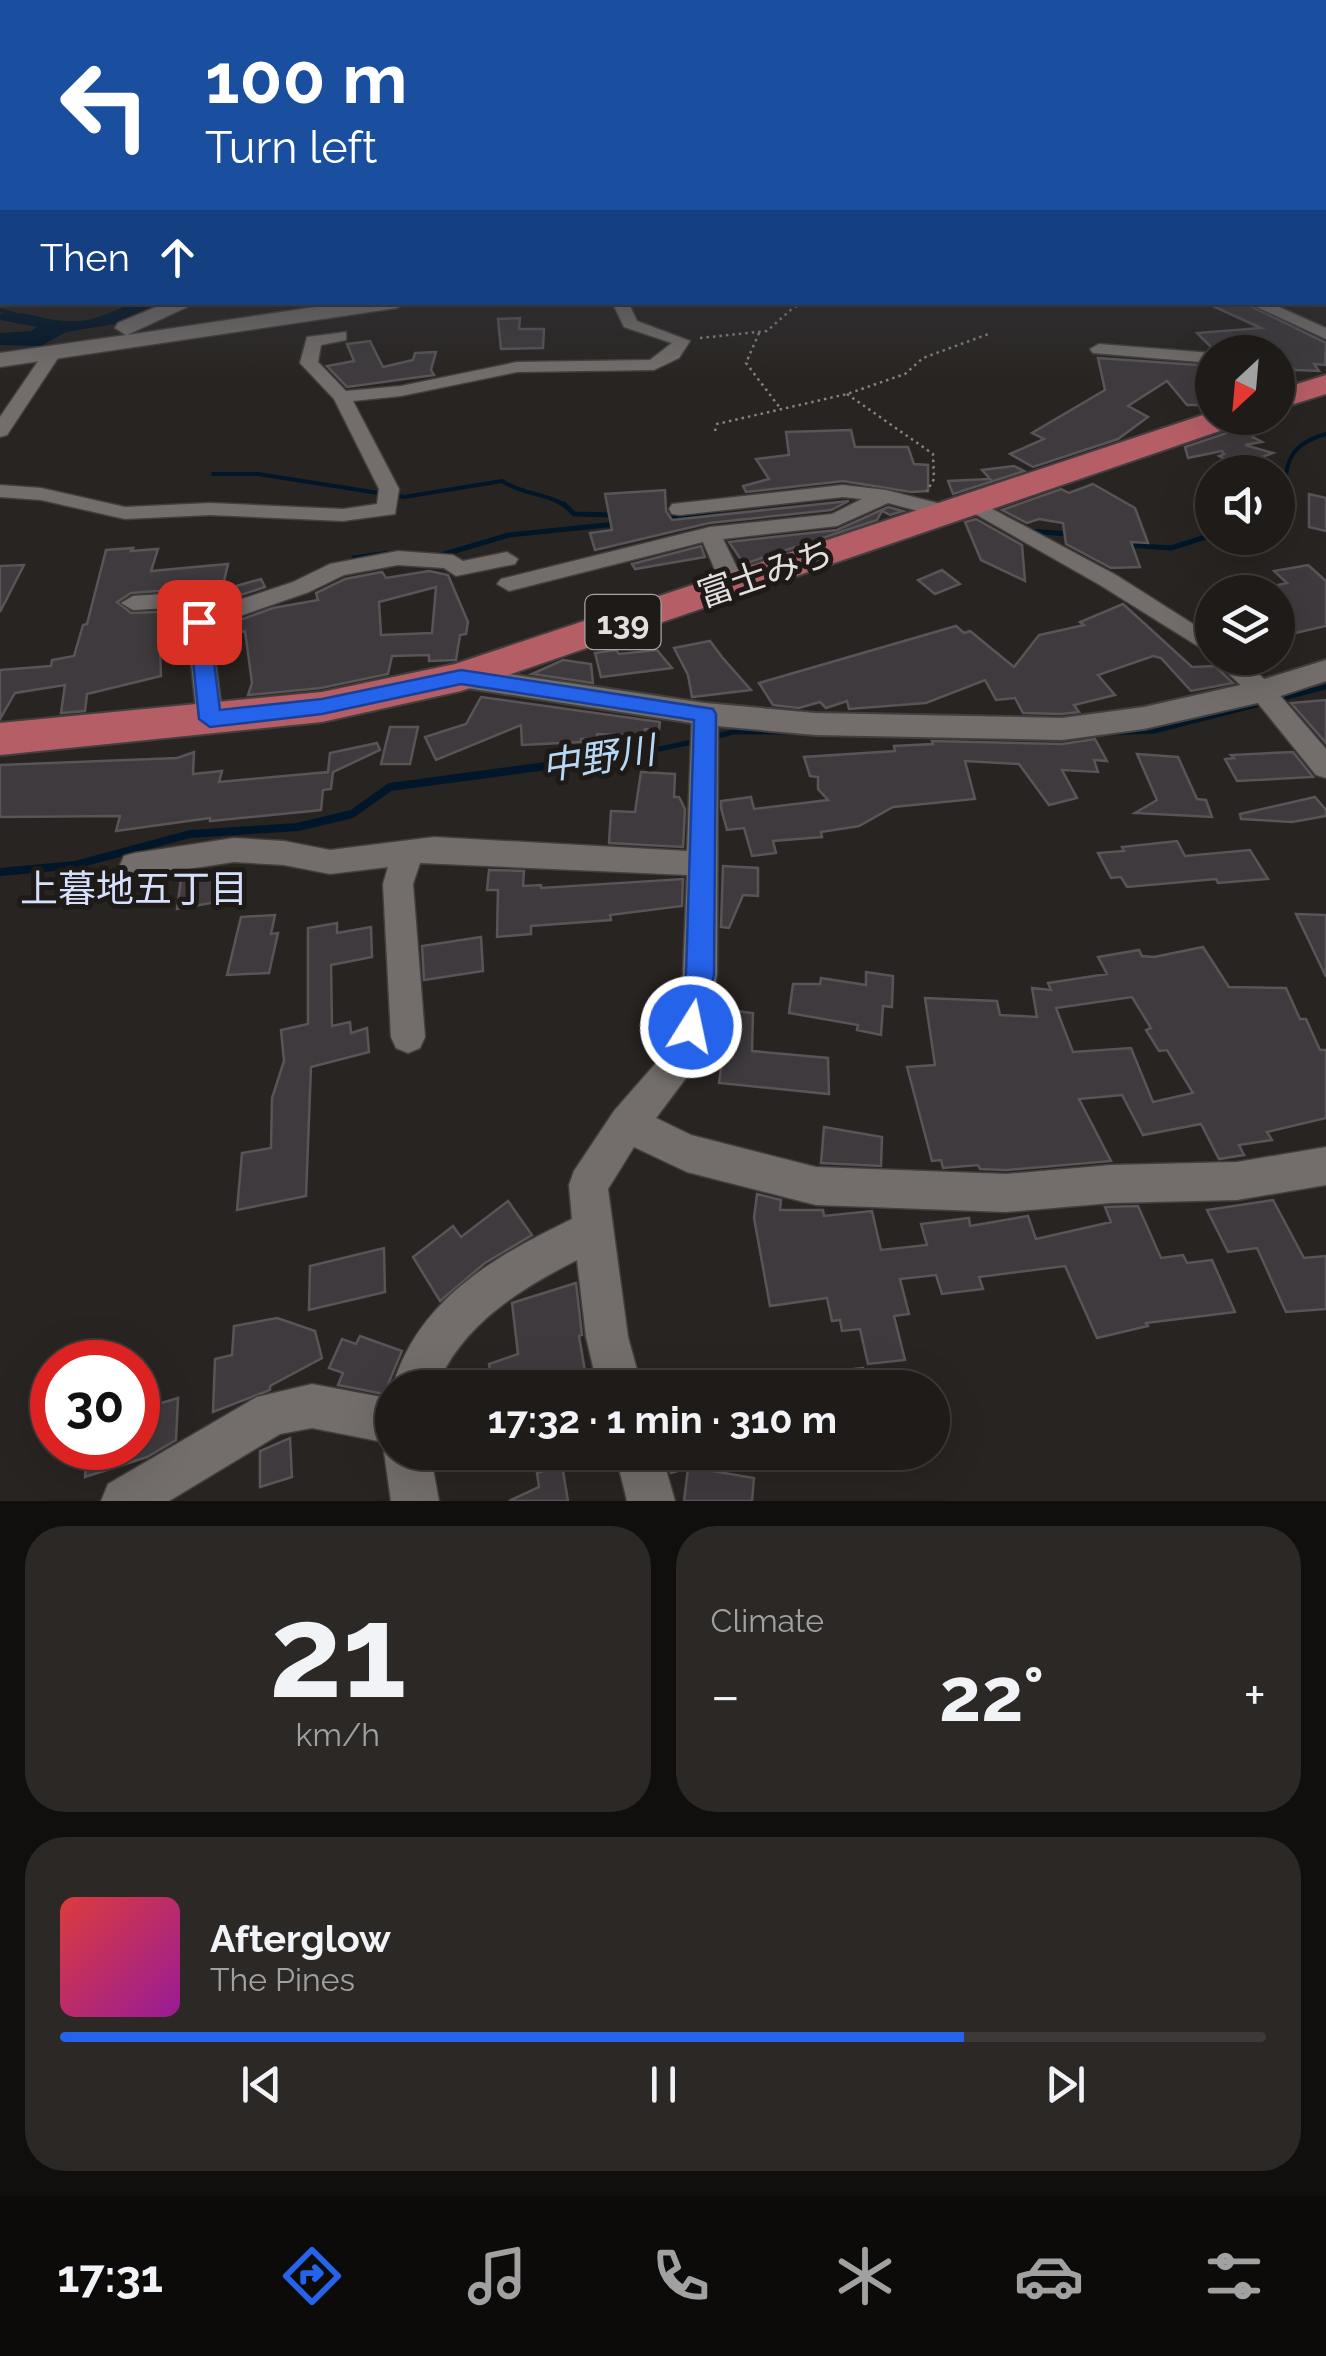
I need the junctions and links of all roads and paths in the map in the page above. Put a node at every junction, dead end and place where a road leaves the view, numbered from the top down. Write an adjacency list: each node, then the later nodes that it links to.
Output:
1 (181, 305): 12 (main road)
2 (376, 305): 12 (main road)
3 (621, 305): 18 (street)
4 (802, 305): 6 (path)
5 (1261, 305): 8 (street)
6 (759, 332): 10 (path); 19 (path)
7 (990, 333): 16 (path)
8 (1326, 334)
9 (340, 336): 18 (street)
10 (689, 339)
11 (1100, 349): 13 (street)
12 (53, 352): 14 (main road); 21 (street)
13 (1195, 357)
14 (0, 360)
15 (1326, 384): 17 (highway)
16 (848, 394): 19 (path); 25 (path)
17 (1295, 394)
18 (342, 398): 23 (street)
19 (780, 408): 22 (path)
20 (1195, 428): 25 (highway, 富士みち / 139)
21 (0, 431)
22 (715, 431)
23 (0, 491)
24 (886, 496): 25 (street); 26 (street); 27 (street)
25 (945, 506): 30 (highway, 富士みち / 139); 33 (street)
26 (680, 509)
27 (710, 534): 29 (street); 30 (street)
28 (507, 559): 32 (street)
29 (509, 584)
30 (733, 584): 36 (highway, 富士みち / 139)
31 (133, 603): 32 (street)
32 (199, 622): 38 (street)
33 (1195, 636)
34 (1326, 670): 37 (street)
35 (1243, 675): 37 (street)
36 (461, 677): 38 (highway, 富士みち / 139); 39 (street)
37 (1268, 698): 39 (street); 41 (street)
38 (210, 719): 40 (highway, 富士みち / 139)
39 (705, 727): 43 (street)
40 (0, 739)
41 (1326, 768)
42 (407, 854): 43 (street); 44 (street); 45 (street)
43 (701, 864): 46 (street)
44 (134, 865)
45 (408, 1036)
46 (628, 1124): 47 (street); 48 (street)
47 (1326, 1166)
48 (594, 1230): 49 (street); 50 (street)
49 (419, 1370)
50 (616, 1370)
51 (375, 1419): 54 (street)
52 (411, 1470): 55 (street)
53 (643, 1470): 56 (street)
54 (125, 1501)
55 (415, 1501)
56 (651, 1501)

